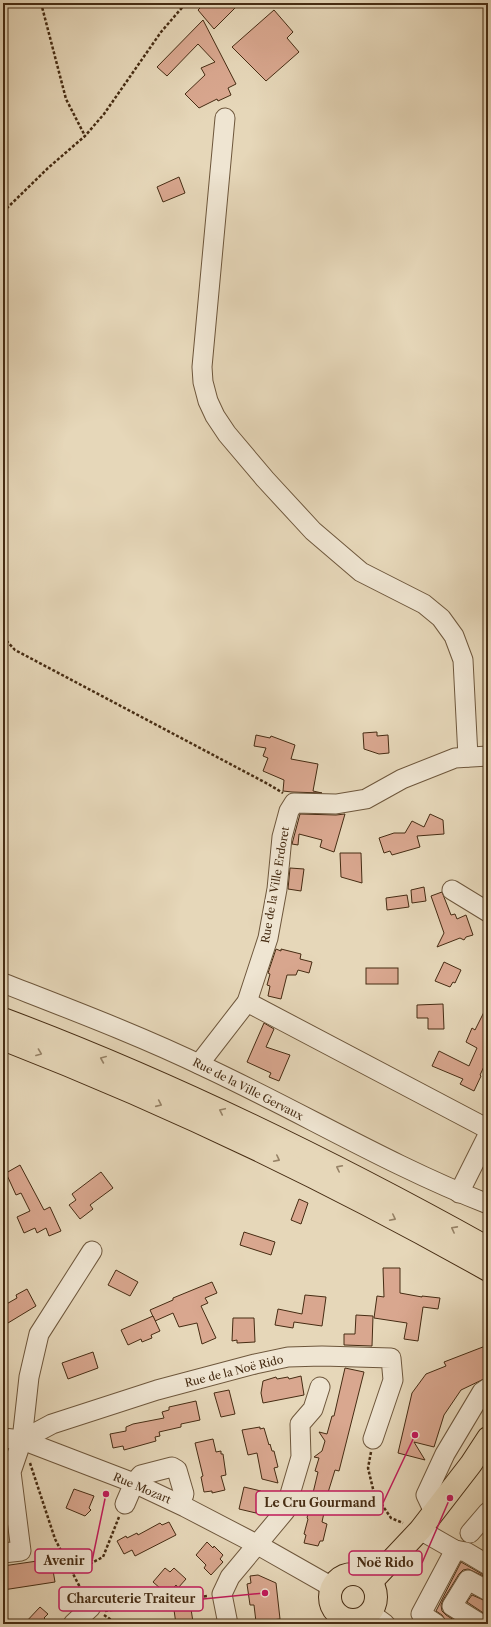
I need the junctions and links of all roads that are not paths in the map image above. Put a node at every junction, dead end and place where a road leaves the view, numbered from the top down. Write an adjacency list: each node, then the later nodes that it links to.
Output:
1 (225, 118): 3 (street)
2 (488, 756): 3 (street)
3 (468, 757): 7 (street, Rue de la Ville Erdoret)
4 (452, 890): 5 (street)
5 (488, 912)
6 (3, 983): 10 (street, Rue de la Ville Gervaux)
7 (247, 1002): 10 (street, Rue de la Ville Erdoret); 11 (street)
8 (3, 1019): 15 (main road, one-way to 8)
9 (3, 1039): 17 (main road, one-way to 17)
10 (199, 1064): 13 (street, Rue de la Ville Gervaux)
11 (488, 1129)
12 (488, 1134): 13 (street)
13 (459, 1193): 14 (street, Rue de la Ville Gervaux)
14 (488, 1204)
15 (488, 1248)
16 (92, 1251): 23 (street)
17 (488, 1270)
18 (320, 1387): 31 (street)
19 (488, 1388): 27 (street)
20 (3, 1438): 23 (street)
21 (488, 1438): 27 (main road)
22 (373, 1439): 23 (street, Rue de la Noë Rido)
23 (22, 1440): 24 (street, Rue Mozart); 33 (street)
24 (134, 1483): 25 (street); 26 (street, Rue Mozart); 26 (street)
25 (125, 1504)
26 (180, 1504): 31 (street, Rue Mozart)
27 (434, 1512): 29 (main road)
28 (488, 1512): 30 (street)
29 (420, 1530): 32 (street); 35 (main road)
30 (470, 1533)
31 (258, 1545): 36 (street, Rue Mozart); 42 (street)
32 (455, 1550): 34 (street); 43 (street)
33 (3, 1553)
34 (488, 1565)
35 (371, 1582): 36 (main road); 39 (main road)
36 (332, 1587): 40 (main road)
37 (488, 1591): 44 (street)
38 (95, 1609): 41 (street)
39 (378, 1618): 40 (main road)
40 (340, 1621)
41 (73, 1624)
42 (228, 1624)
43 (436, 1624)
44 (481, 1624)

